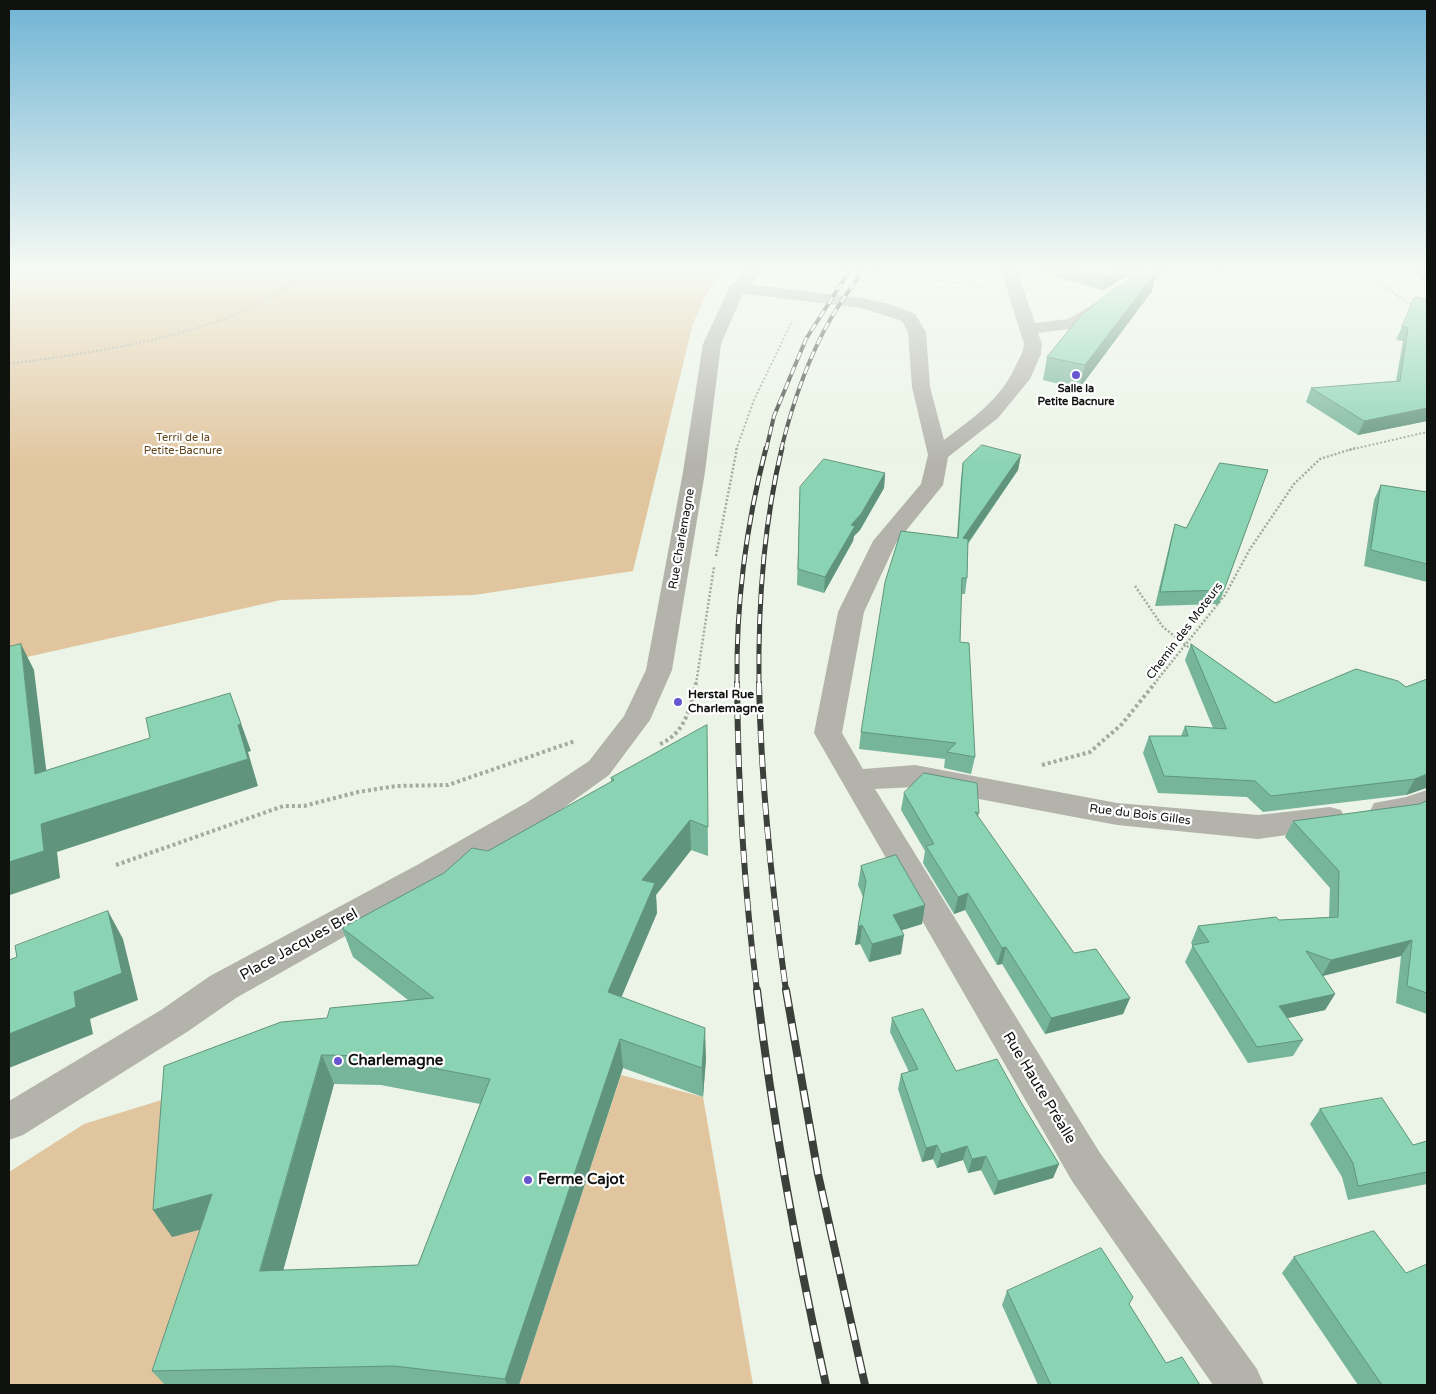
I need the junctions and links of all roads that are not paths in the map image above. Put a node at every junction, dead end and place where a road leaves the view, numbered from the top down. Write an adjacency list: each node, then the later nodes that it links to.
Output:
1 (716, 335): 5 (street, Rue Charlemagne)
2 (917, 335): 4 (street)
3 (1030, 335): 4 (street)
4 (938, 455): 6 (street)
5 (592, 774): 8 (street, Place Jacques Brel)
6 (854, 780): 7 (street, Rue du Bois Gilles); 9 (street, Rue Haute Préalle)
7 (1427, 801)
8 (9, 1122)
9 (1241, 1385)

